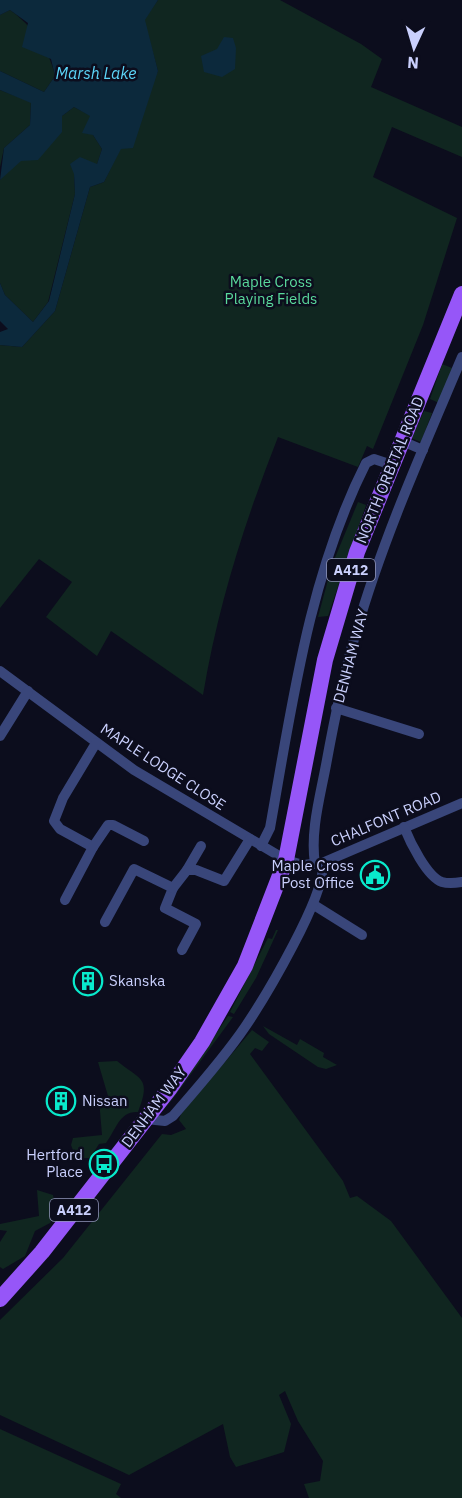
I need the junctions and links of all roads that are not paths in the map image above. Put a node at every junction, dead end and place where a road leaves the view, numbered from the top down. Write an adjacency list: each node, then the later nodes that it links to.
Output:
1 (462, 294): 3 (main road, NORTH ORBITAL ROAD / A412)
2 (462, 357): 4 (street, DENHAM WAY)
3 (402, 441): 4 (street); 5 (main road, NORTH ORBITAL ROAD / A412)
4 (423, 450): 8 (street, DENHAM WAY)
5 (392, 465): 17 (street); 19 (main road, NORTH ORBITAL ROAD / A412)
6 (0, 671): 7 (street, MAPLE LODGE CLOSE)
7 (28, 691): 10 (street); 11 (street, MAPLE LODGE CLOSE)
8 (336, 708): 9 (street); 20 (street, DENHAM WAY)
9 (419, 734)
10 (0, 736)
11 (96, 742): 14 (street, MAPLE LODGE CLOSE); 18 (street)
12 (462, 803): 13 (street, CHALFONT ROAD)
13 (404, 827): 20 (street, CHALFONT ROAD); 22 (street)
14 (249, 839): 17 (street, MAPLE LODGE CLOSE); 21 (street)
15 (144, 841): 18 (street)
16 (201, 846): 21 (street)
17 (261, 846): 19 (street, MAPLE LODGE CLOSE)
18 (93, 847): 24 (street)
19 (286, 860): 20 (street); 29 (main road, DENHAM WAY / A412)
20 (319, 863): 25 (street, DENHAM WAY)
21 (187, 870): 23 (street)
22 (462, 882)
23 (173, 888): 26 (street); 28 (street)
24 (65, 900)
25 (314, 905): 27 (street); 29 (street, DENHAM WAY)
26 (105, 922)
27 (362, 935)
28 (182, 950)
29 (146, 1119): 30 (main road, DENHAM WAY / A412)
30 (0, 1299)

